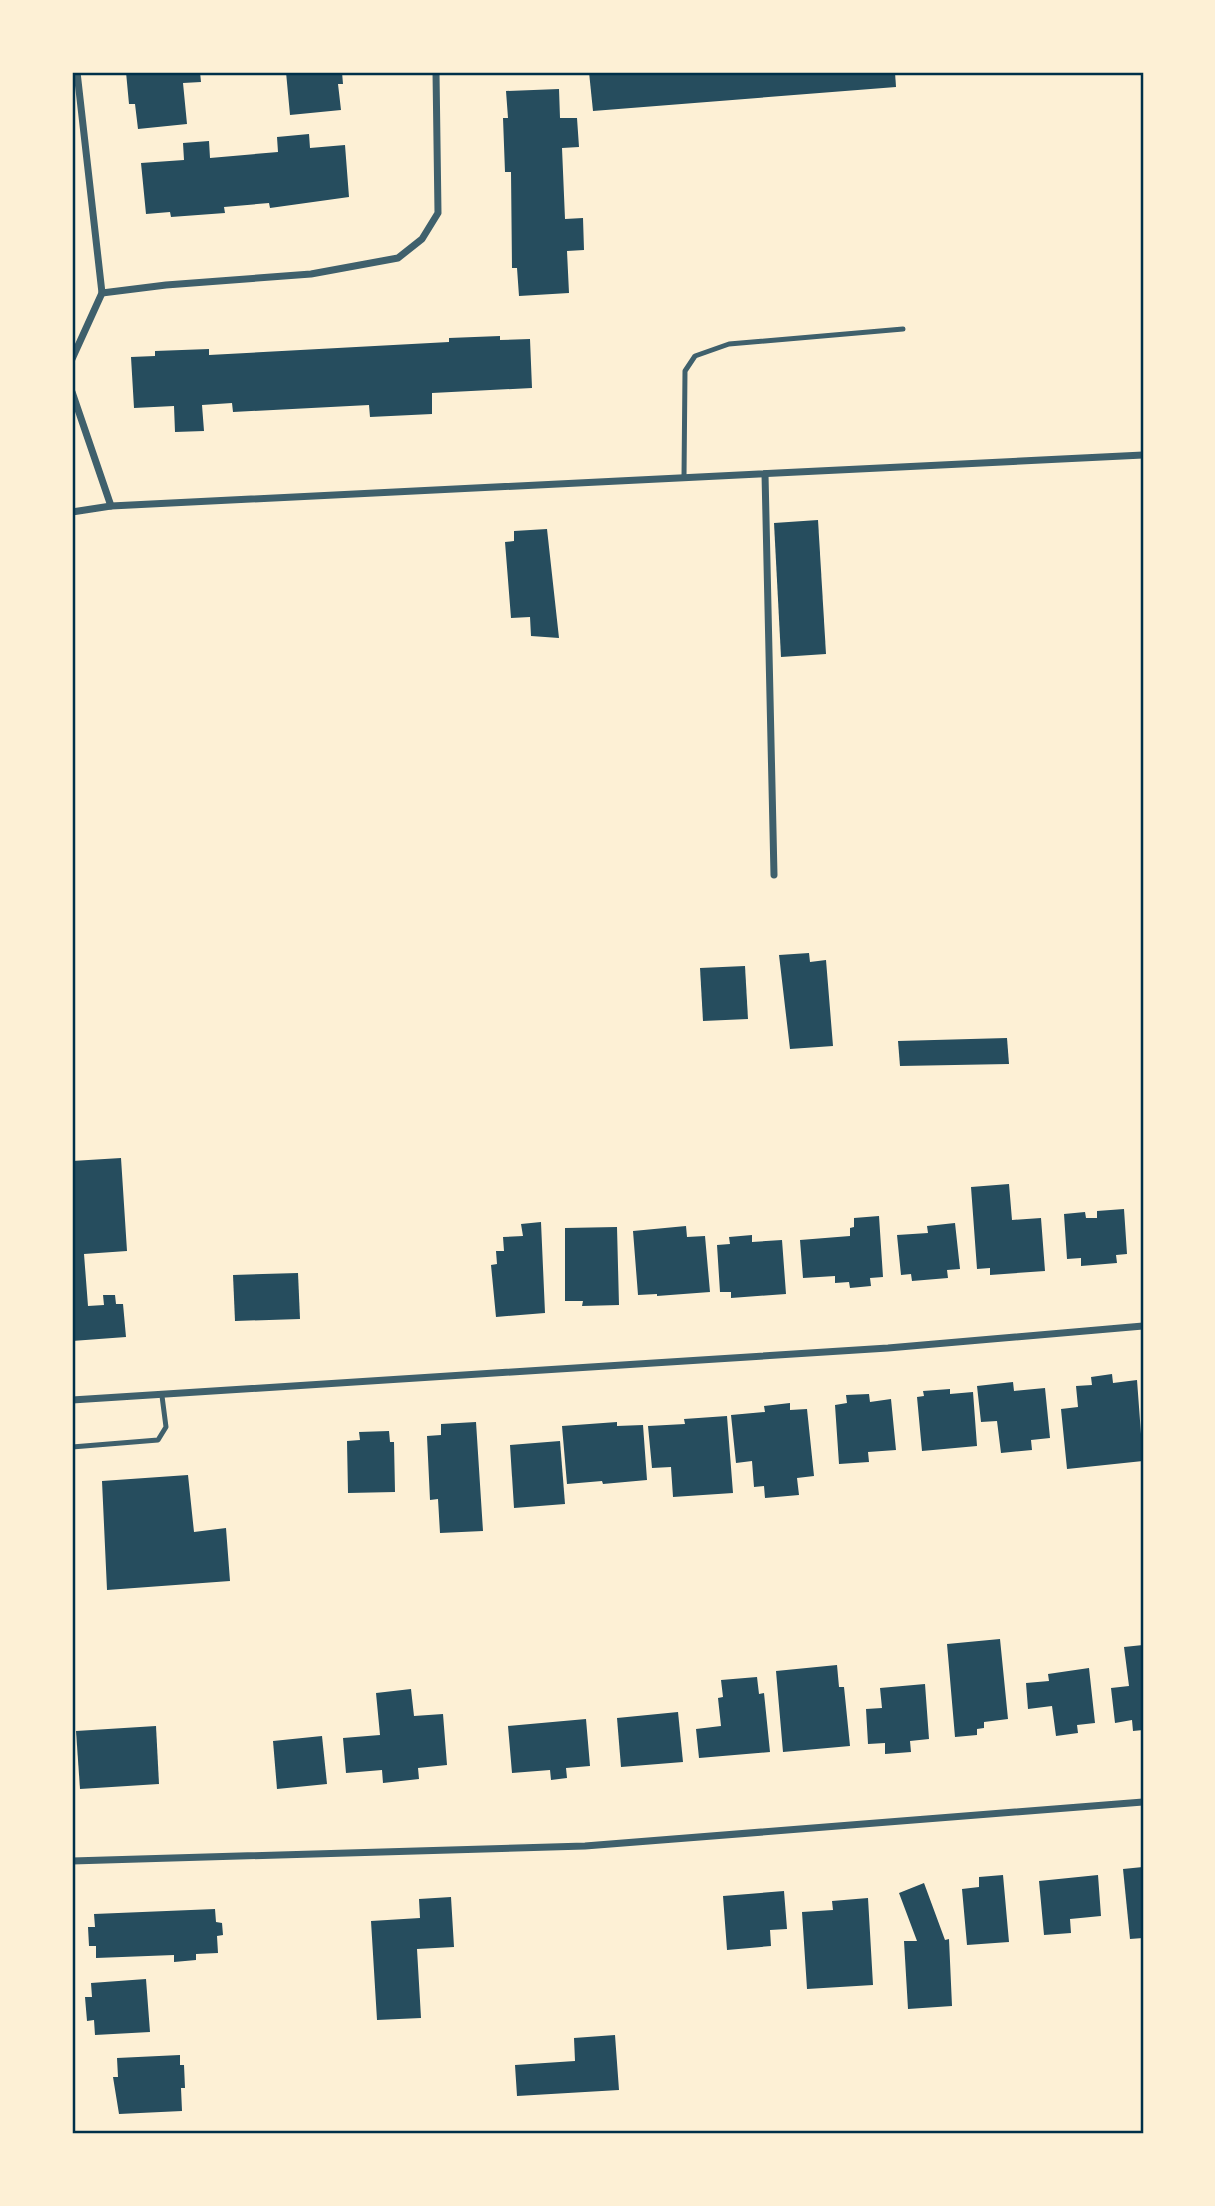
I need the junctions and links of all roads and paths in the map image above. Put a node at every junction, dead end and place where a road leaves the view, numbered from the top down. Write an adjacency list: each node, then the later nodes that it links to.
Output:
1 (77, 72): 3 (street)
2 (436, 72): 3 (street)
3 (102, 293): 5 (street)
4 (903, 328): 9 (lane)
5 (72, 359)
6 (72, 392): 10 (street)
7 (1143, 455): 8 (street)
8 (765, 474): 9 (street); 12 (street)
9 (684, 477): 10 (street)
10 (111, 506): 11 (street)
11 (72, 512)
12 (774, 875)
13 (1143, 1326): 14 (street)
14 (162, 1396): 15 (street); 16 (lane)
15 (72, 1401)
16 (72, 1447)
17 (1143, 1802): 18 (street)
18 (72, 1861)

